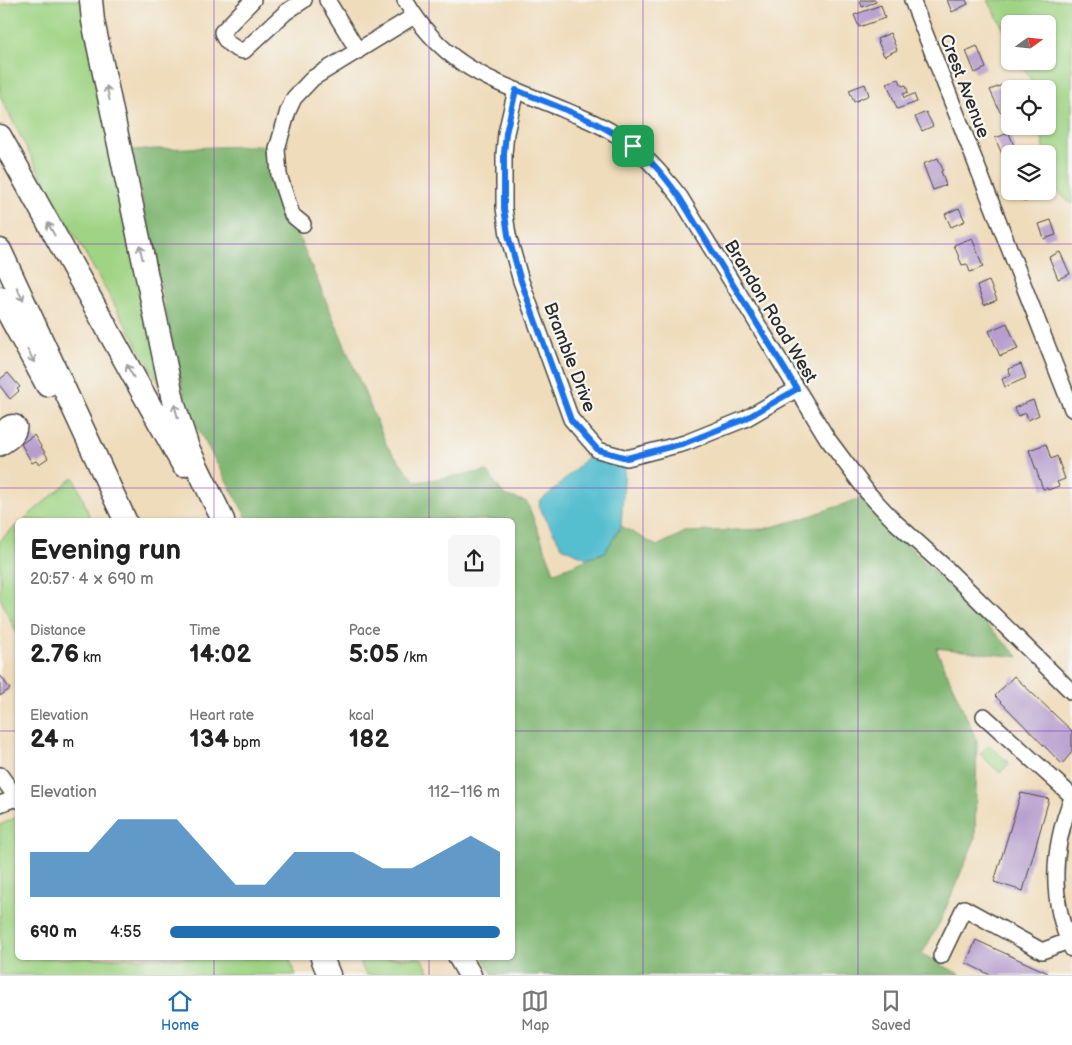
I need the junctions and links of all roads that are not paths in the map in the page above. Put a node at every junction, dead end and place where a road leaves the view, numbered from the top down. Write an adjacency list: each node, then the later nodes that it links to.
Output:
1 (253, 0): 2 (street)
2 (304, 0)
3 (327, 0): 8 (street)
4 (405, 0): 7 (street, Brandon Road West)
5 (912, 0): 15 (street, Crest Avenue)
6 (91, 1): 21 (highway, one-way to 6)
7 (414, 16): 8 (street); 9 (street, Brandon Road West)
8 (358, 51): 11 (street)
9 (516, 90): 14 (street, Brandon Road West); 14 (street, Bramble Drive)
10 (0, 136): 20 (highway, one-way to 10)
11 (303, 224)
12 (0, 250): 19 (highway, one-way to 19)
13 (0, 298): 18 (highway, one-way to 18)
14 (797, 389): 22 (street, Brandon Road West)
15 (1072, 409)
16 (0, 432): 17 (street)
17 (0, 448)
18 (116, 518)
19 (124, 518)
20 (213, 518)
21 (222, 518)
22 (1072, 692)
23 (984, 716): 26 (street)
24 (0, 775): 25 (street)
25 (15, 796)
26 (1072, 797): 29 (street)
27 (15, 800): 28 (street)
28 (0, 804)
29 (1066, 915): 30 (street)
30 (1070, 945): 31 (street)
31 (942, 956)
32 (323, 960): 34 (highway)
33 (461, 960): 35 (highway)
34 (329, 975)
35 (470, 975)

